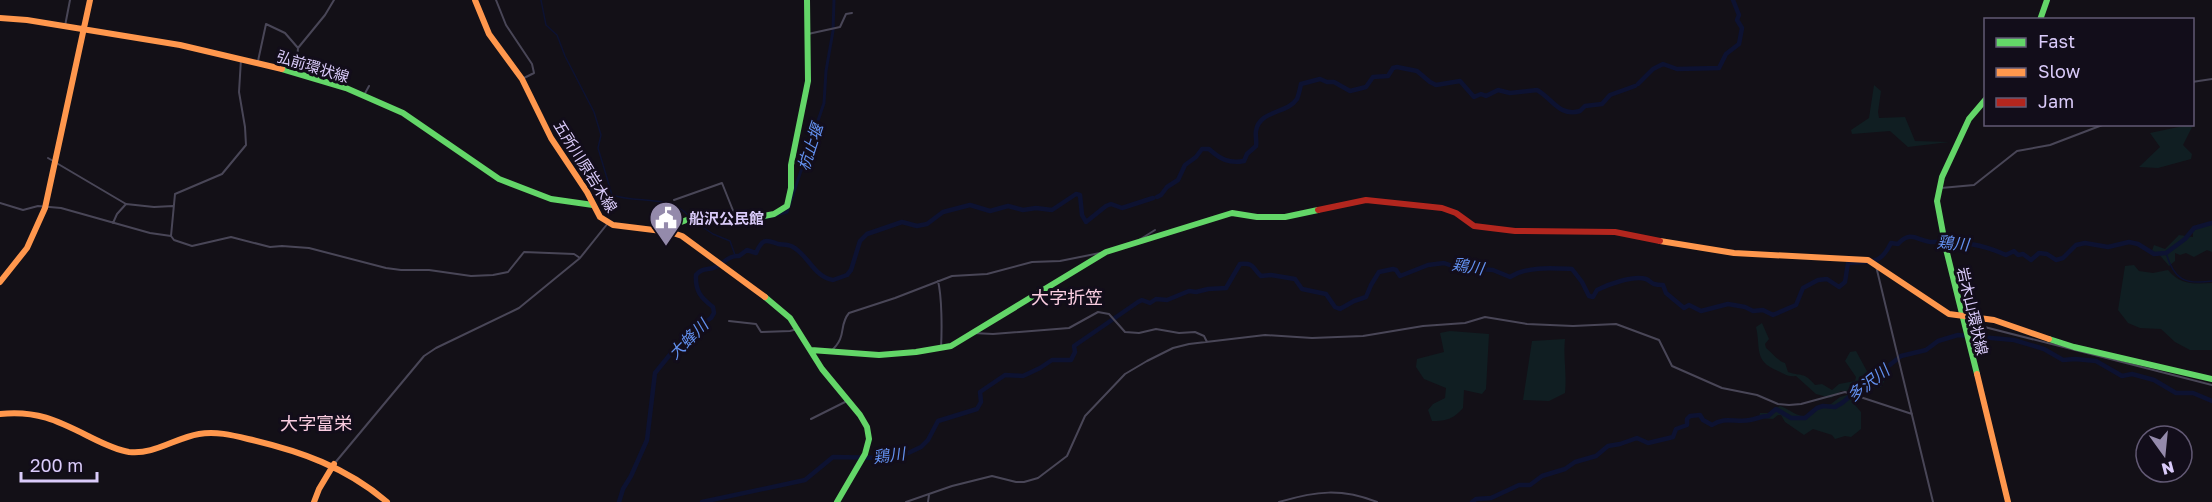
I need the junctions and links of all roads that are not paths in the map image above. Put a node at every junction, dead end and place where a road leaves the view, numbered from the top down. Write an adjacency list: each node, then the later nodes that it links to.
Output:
1 (70, 0): 11 (street)
2 (90, 0): 12 (street)
3 (334, 0): 14 (street)
4 (475, 0): 18 (street, 五所川原岩木線)
5 (496, 0): 18 (street)
6 (807, 0): 13 (street)
7 (2047, 0): 10 (street)
8 (852, 13): 13 (street)
9 (0, 18): 11 (street, 弘前環状線)
10 (2041, 18)
11 (65, 26): 12 (street, 弘前環状線)
12 (84, 29): 15 (street, 弘前環状線); 26 (street)
13 (808, 34): 34 (street)
14 (298, 48): 16 (street); 17 (street)
15 (241, 59): 16 (street, 弘前環状線); 32 (street)
16 (257, 63): 17 (street, 弘前環状線)
17 (296, 73): 22 (street, 弘前環状線)
18 (522, 79): 31 (street, 五所川原岩木線)
19 (2212, 79): 20 (street)
20 (2194, 82)
21 (369, 86): 22 (street)
22 (363, 97): 31 (street, 弘前環状線)
23 (1984, 101): 27 (street, 岩木山環状線)
24 (2100, 126): 27 (street)
25 (48, 158): 26 (street)
26 (56, 164): 30 (street); 33 (street)
27 (1939, 188): 47 (street, 岩木山環状線)
28 (674, 200): 34 (street)
29 (0, 203): 33 (street)
30 (126, 204): 32 (street); 35 (street)
31 (593, 205): 36 (street, 五所川原岩木線)
32 (173, 206): 39 (street)
33 (45, 208): 35 (street); 45 (street)
34 (736, 218): 38 (street)
35 (113, 223): 39 (street)
36 (608, 223): 38 (street, 五所川原岩木線); 42 (street)
37 (1155, 230): 40 (street)
38 (658, 231): 48 (street, 五所川原岩木線)
39 (171, 236): 42 (street)
40 (1137, 242): 41 (street); 43 (street)
41 (1106, 252): 44 (street); 49 (street)
42 (580, 258): 60 (street)
43 (1876, 266): 47 (street); 58 (street)
44 (938, 280): 51 (street); 53 (street)
45 (0, 282)
46 (729, 321): 48 (street)
47 (1964, 322): 54 (street); 55 (street); 70 (street, 岩木山環状線)
48 (797, 329): 52 (street, 五所川原岩木線)
49 (973, 333): 50 (street); 51 (street)
50 (1207, 342): 58 (street); 61 (street)
51 (941, 348): 53 (street)
52 (811, 350): 53 (street); 56 (street, 五所川原岩木線)
53 (831, 351)
54 (2212, 380)
55 (2212, 385)
56 (848, 401): 59 (street); 64 (street, 五所川原岩木線)
57 (0, 414): 60 (street)
58 (1912, 414): 69 (street)
59 (811, 419)
60 (334, 464): 62 (street); 63 (street)
61 (929, 495): 65 (street); 66 (street)
62 (314, 502)
63 (387, 502)
64 (837, 502)
65 (906, 502)
66 (928, 502)
67 (1280, 502): 68 (street)
68 (1377, 502)
69 (1933, 502)
70 (2008, 502)

